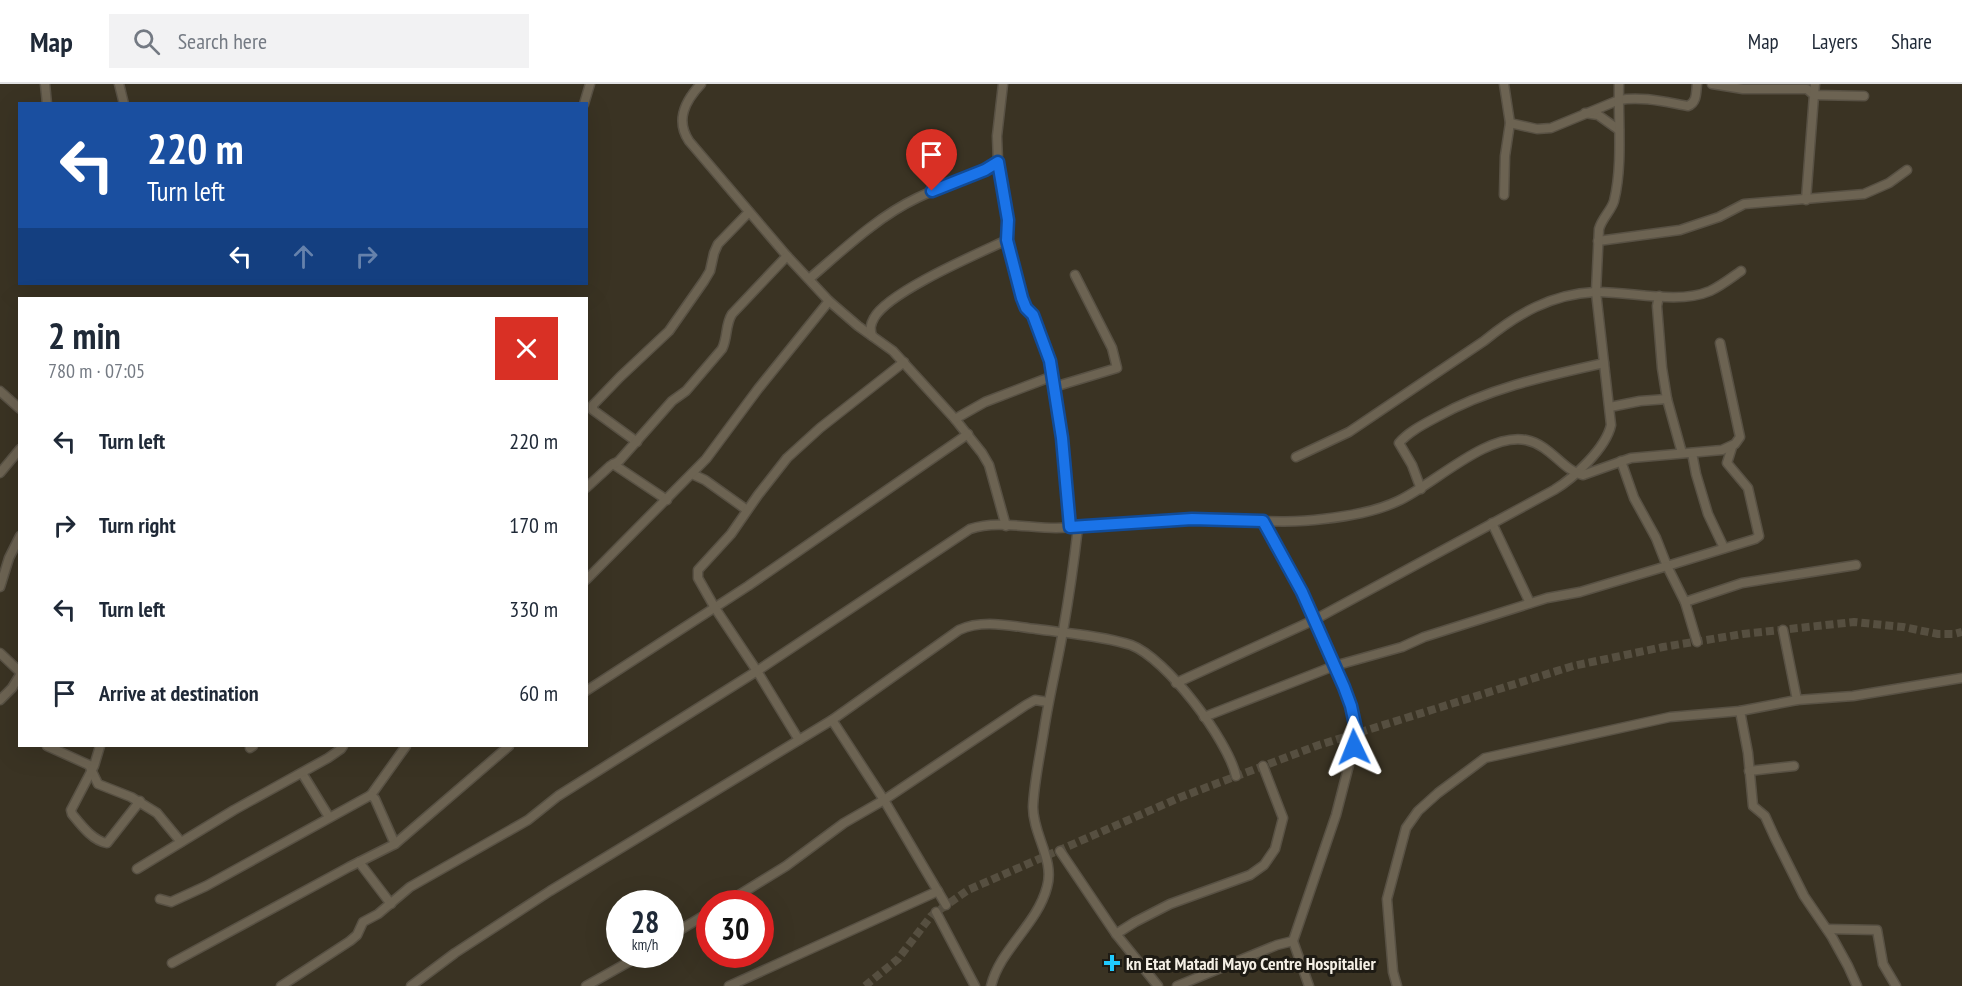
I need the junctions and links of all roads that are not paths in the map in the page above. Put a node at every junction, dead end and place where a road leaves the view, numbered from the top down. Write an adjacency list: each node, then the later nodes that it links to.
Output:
1 (45, 84): 14 (street)
2 (119, 84): 15 (street)
3 (590, 84): 16 (street)
4 (701, 84): 24 (street)
5 (1004, 84): 20 (street)
6 (1504, 84): 18 (street)
7 (1619, 84): 13 (street)
8 (1697, 84): 13 (street)
9 (1713, 84): 11 (street)
10 (1815, 84): 11 (street)
11 (1814, 95): 12 (street); 23 (street)
12 (1864, 96)
13 (1619, 100): 17 (street); 19 (street)
14 (47, 102)
15 (124, 102)
16 (585, 102)
17 (1585, 113): 18 (street); 19 (street)
18 (1510, 123): 22 (street)
19 (1619, 130): 26 (street)
20 (998, 162): 25 (street); 30 (street)
21 (1907, 170): 23 (street)
22 (1504, 195)
23 (1806, 200): 26 (street)
24 (749, 212): 27 (street); 46 (street)
25 (1007, 240): 34 (street); 38 (street)
26 (1599, 241): 31 (street)
27 (787, 256): 30 (street); 46 (street)
28 (1741, 271): 32 (street)
29 (1075, 275): 39 (street)
30 (809, 279): 33 (street)
31 (1596, 292): 32 (street); 37 (street); 51 (street)
32 (1659, 296): 41 (street)
33 (829, 301): 34 (street); 56 (street)
34 (872, 336): 36 (street)
35 (1720, 342): 47 (street)
36 (904, 362): 44 (street); 60 (street)
37 (1604, 363): 43 (street); 58 (street)
38 (1053, 376): 39 (street); 44 (street)
39 (1054, 387): 64 (street)
40 (0, 391): 42 (street)
41 (1667, 399): 43 (street); 49 (street)
42 (18, 407)
43 (1610, 407): 55 (street)
44 (956, 419): 45 (street)
45 (968, 434): 63 (street); 73 (street)
46 (637, 442): 53 (street)
47 (1732, 447): 50 (street); 66 (street)
48 (18, 451): 54 (street)
49 (1682, 453): 50 (street); 52 (street)
50 (1692, 453): 66 (street)
51 (1296, 457)
52 (1621, 461): 55 (street); 67 (street)
53 (613, 464): 57 (street); 59 (street)
54 (0, 473)
55 (1576, 473): 58 (street); 62 (street)
56 (692, 474): 59 (street); 60 (street)
57 (588, 486)
58 (1421, 489): 61 (street)
59 (667, 500): 69 (street)
60 (747, 510): 73 (street)
61 (1263, 521): 64 (street); 74 (street)
62 (1492, 523): 72 (street); 74 (street)
63 (1006, 526): 64 (street); 80 (street)
64 (1074, 527): 76 (street)
65 (18, 540): 70 (street)
66 (1724, 548): 67 (street)
67 (1667, 566): 71 (street); 72 (street)
68 (1856, 566): 71 (street)
69 (588, 578)
70 (0, 587)
71 (1684, 602): 77 (street)
72 (1530, 603): 79 (street)
73 (715, 608): 80 (street); 85 (street)
74 (1314, 620): 79 (street); 84 (street)
75 (1783, 630): 87 (street)
76 (1063, 633): 84 (street); 88 (street); 91 (street)
77 (1697, 642)
78 (0, 653): 81 (street)
79 (1334, 666): 90 (street); 121 (street)
80 (757, 670): 92 (street); 116 (street)
81 (18, 671)
82 (18, 677): 86 (street)
83 (1962, 678): 87 (street)
84 (1176, 683): 90 (street)
85 (588, 690)
86 (0, 700)
87 (1797, 700): 89 (street)
88 (1048, 702): 105 (street); 129 (street)
89 (1740, 711): 101 (street); 133 (street)
90 (1204, 717): 103 (street)
91 (832, 720): 92 (street); 105 (street)
92 (799, 740): 126 (street)
93 (49, 747): 100 (street)
94 (100, 747): 100 (street)
95 (342, 747): 102 (street)
96 (405, 747): 104 (street)
97 (509, 747): 109 (street)
98 (1263, 766): 120 (street)
99 (1794, 766): 101 (street)
100 (92, 771): 106 (street); 106 (street)
101 (1749, 771): 119 (street)
102 (302, 773): 107 (street); 108 (street)
103 (1236, 776)
104 (370, 795): 107 (street); 109 (street)
105 (884, 800): 113 (street); 114 (street)
106 (140, 801): 108 (street)
107 (329, 817): 115 (street)
108 (181, 842): 112 (street)
109 (395, 844): 111 (street)
110 (1060, 851): 120 (street)
111 (359, 862): 116 (street); 122 (street)
112 (137, 869)
113 (747, 890)
114 (938, 891): 117 (street); 127 (street)
115 (160, 899)
116 (391, 904): 125 (street)
117 (946, 905)
118 (936, 912): 128 (street)
119 (1827, 929): 134 (street); 135 (street)
120 (1116, 934): 130 (street)
121 (1293, 941): 131 (street); 132 (street)
122 (172, 963)
123 (620, 968): 124 (street)
124 (592, 985)
125 (280, 986)
126 (411, 986)
127 (729, 986)
128 (975, 986)
129 (991, 986)
130 (1158, 986)
131 (1177, 986)
132 (1309, 986)
133 (1397, 986)
134 (1857, 986)
135 (1896, 986)

